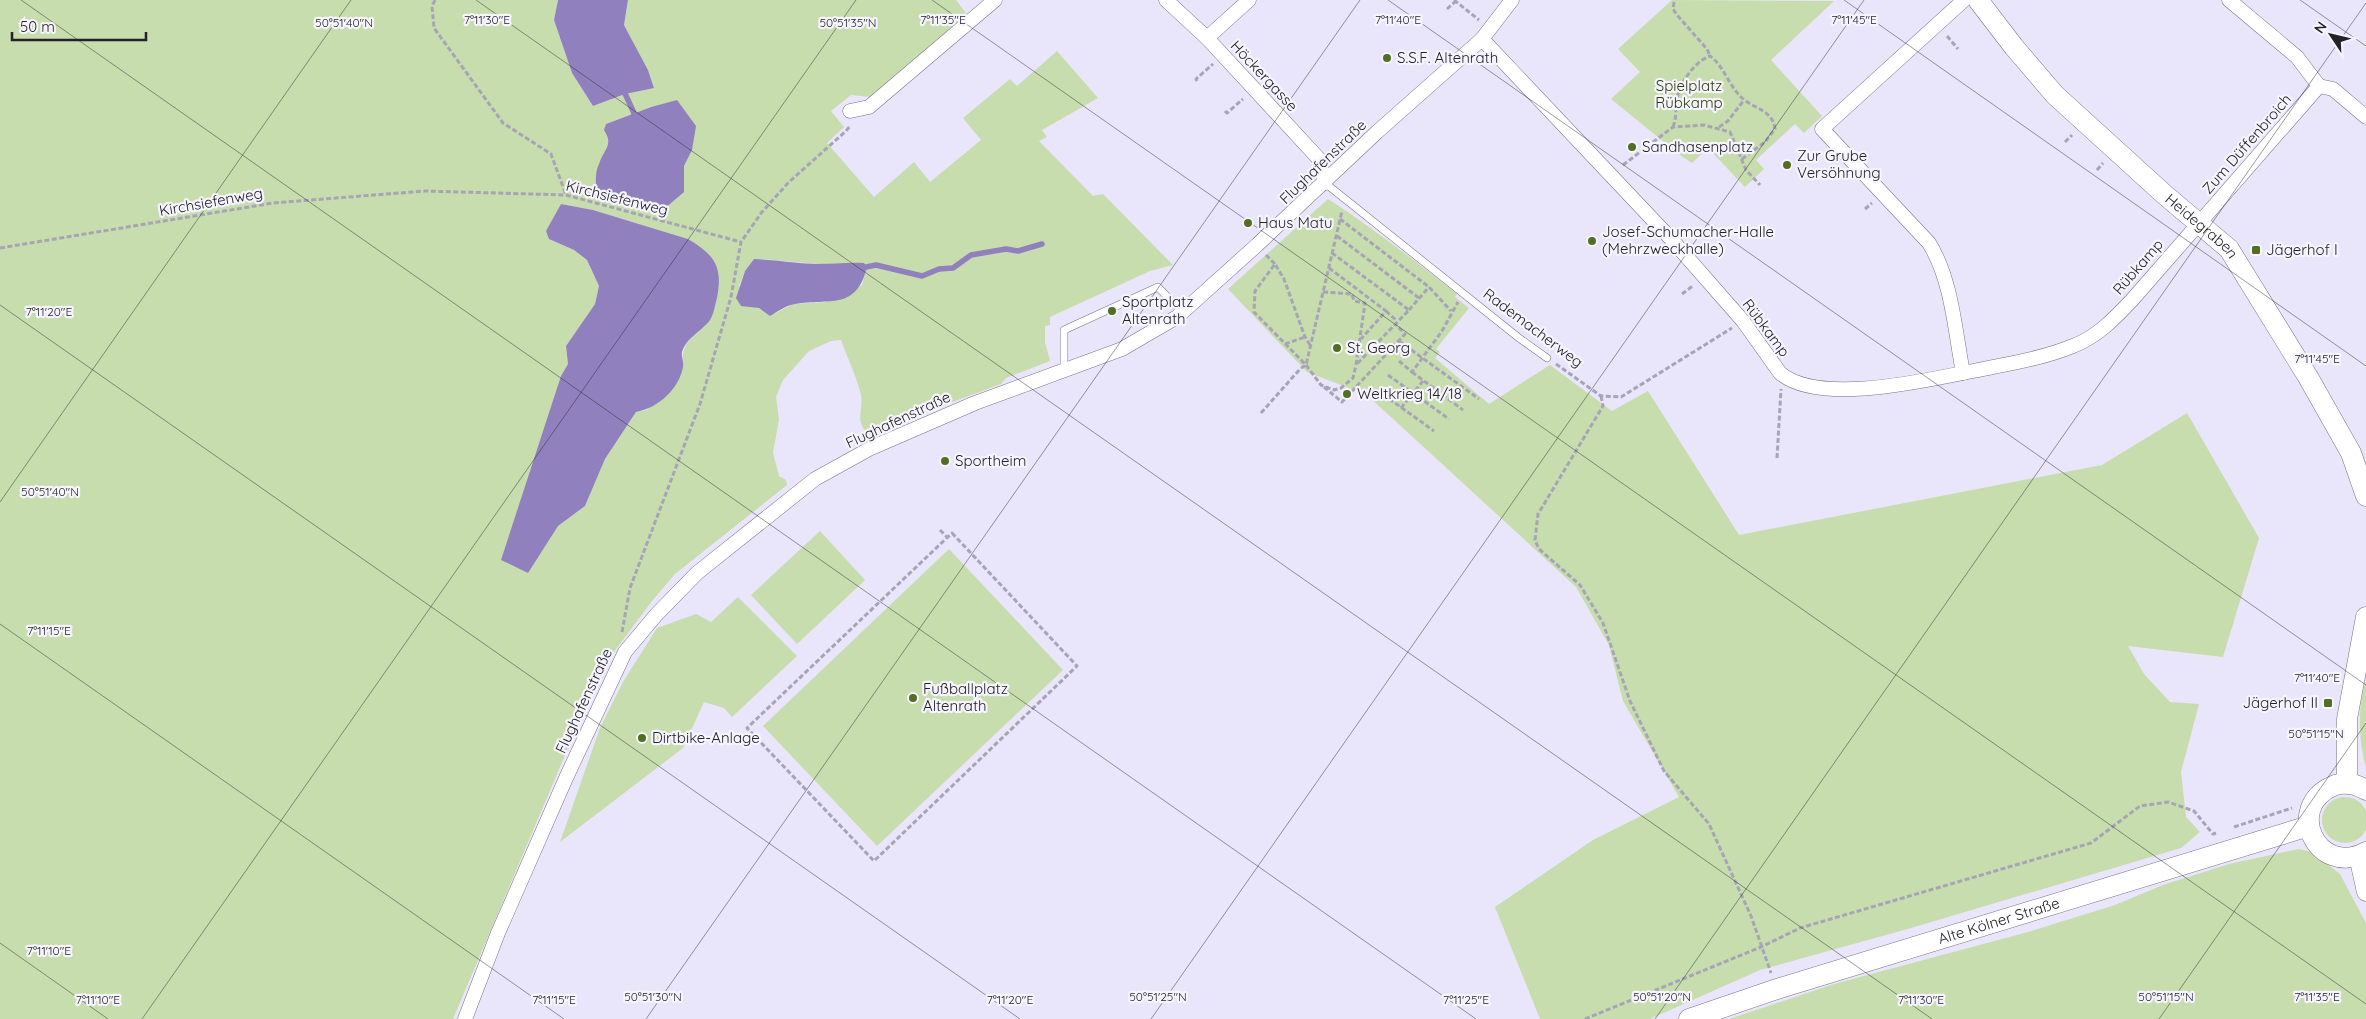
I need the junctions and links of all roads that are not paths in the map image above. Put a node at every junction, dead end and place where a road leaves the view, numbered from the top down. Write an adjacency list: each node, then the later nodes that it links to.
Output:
1 (995, 0): 11 (street)
2 (1166, 0): 9 (street, Höckergasse)
3 (1249, 0): 9 (street)
4 (1512, 0): 8 (street, Flughafenstraße)
5 (1964, 0): 18 (street)
6 (1978, 0): 14 (main road, Heidegraben)
7 (2229, 0): 10 (street)
8 (1486, 34): 13 (street, Flughafenstraße); 18 (street, Rübkamp)
9 (1207, 38): 13 (street, Höckergasse)
10 (2319, 86): 12 (street); 14 (street, Zum Düffenbroich)
11 (850, 111)
12 (2366, 117)
13 (1325, 183): 15 (street, Flughafenstraße); 16 (lane, Rademacherweg)
14 (2198, 223): 18 (street, Rübkamp); 19 (main road, Heidegraben)
15 (1182, 312): 17 (street, Flughafenstraße); 17 (lane)
16 (1547, 358)
17 (1064, 370): 27 (street, Flughafenstraße)
18 (1963, 373)
19 (2366, 496)
20 (2366, 617): 21 (main road)
21 (2361, 664): 22 (main road)
22 (2347, 784): 23 (main road); 24 (main road)
23 (2366, 790)
24 (2309, 826): 25 (main road); 28 (main road, Alte Kölner Straße)
25 (2362, 854): 26 (street)
26 (2366, 892)
27 (465, 1019)
28 (1689, 1019)

